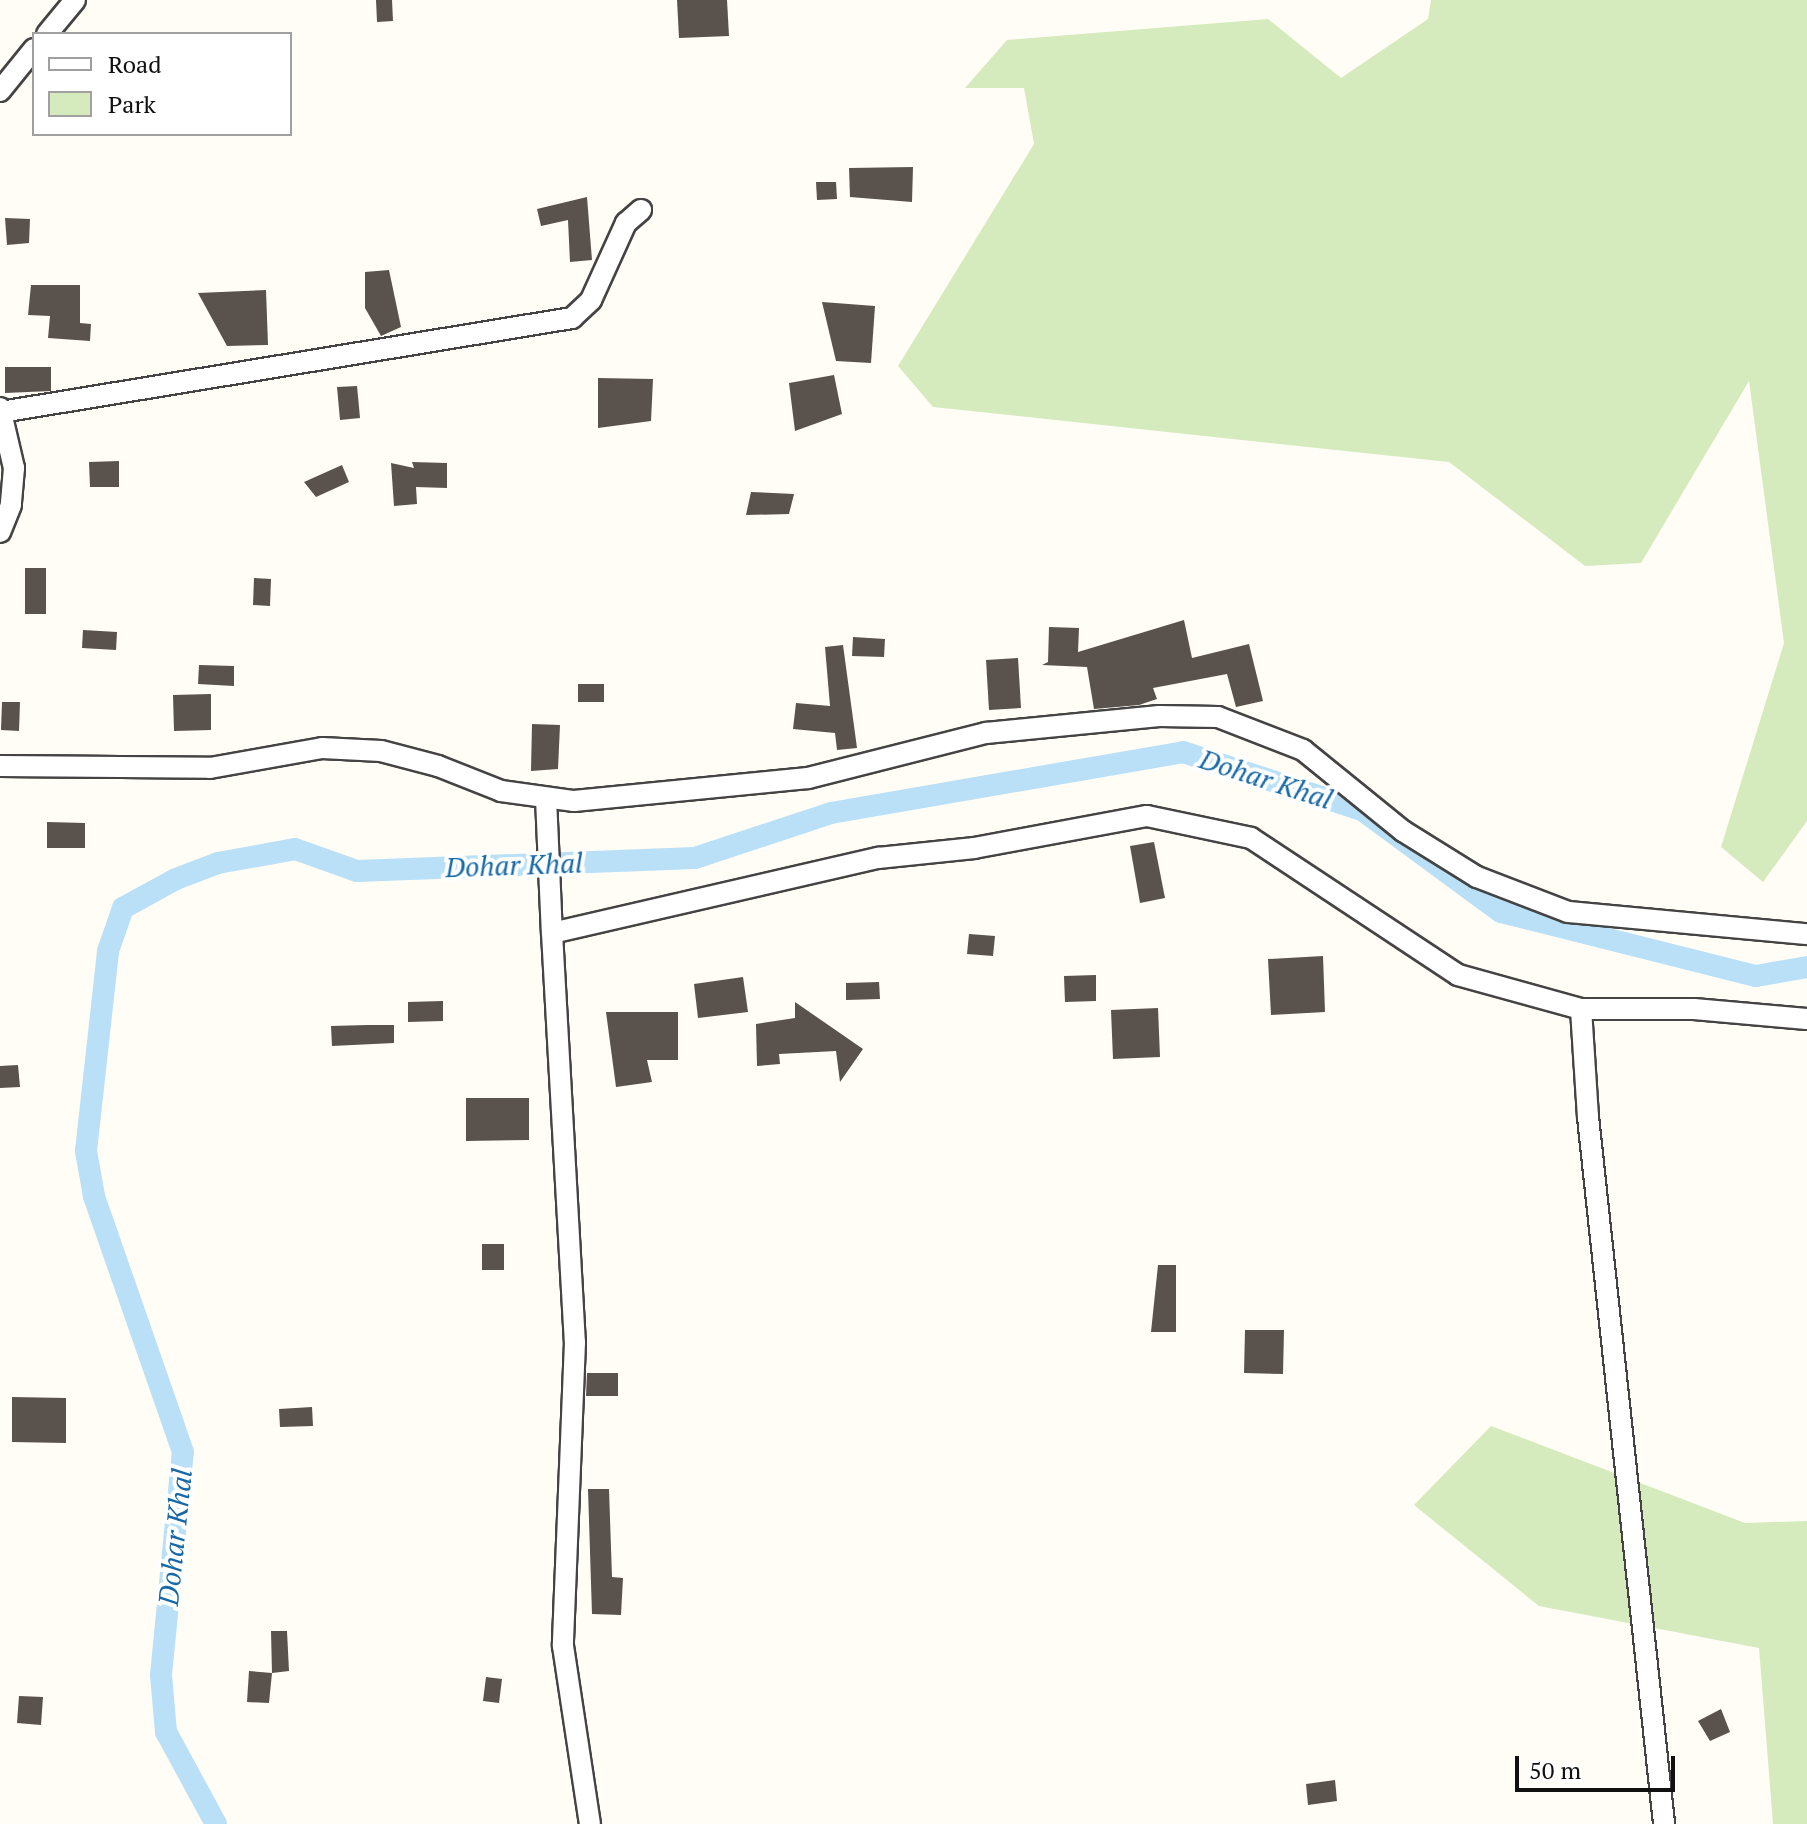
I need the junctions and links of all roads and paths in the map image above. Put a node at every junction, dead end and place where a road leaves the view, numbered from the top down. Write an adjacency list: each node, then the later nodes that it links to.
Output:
1 (75, 0): 2 (street)
2 (49, 32)
3 (32, 51): 4 (street)
4 (0, 91)
5 (641, 210): 6 (street)
6 (0, 410): 7 (street)
7 (0, 532)
8 (0, 766): 9 (street)
9 (546, 798): 10 (street); 11 (street)
10 (552, 933): 12 (street); 14 (street)
11 (1807, 934)
12 (1581, 1009): 13 (street); 15 (street)
13 (1807, 1019)
14 (590, 1824)
15 (1664, 1824)

